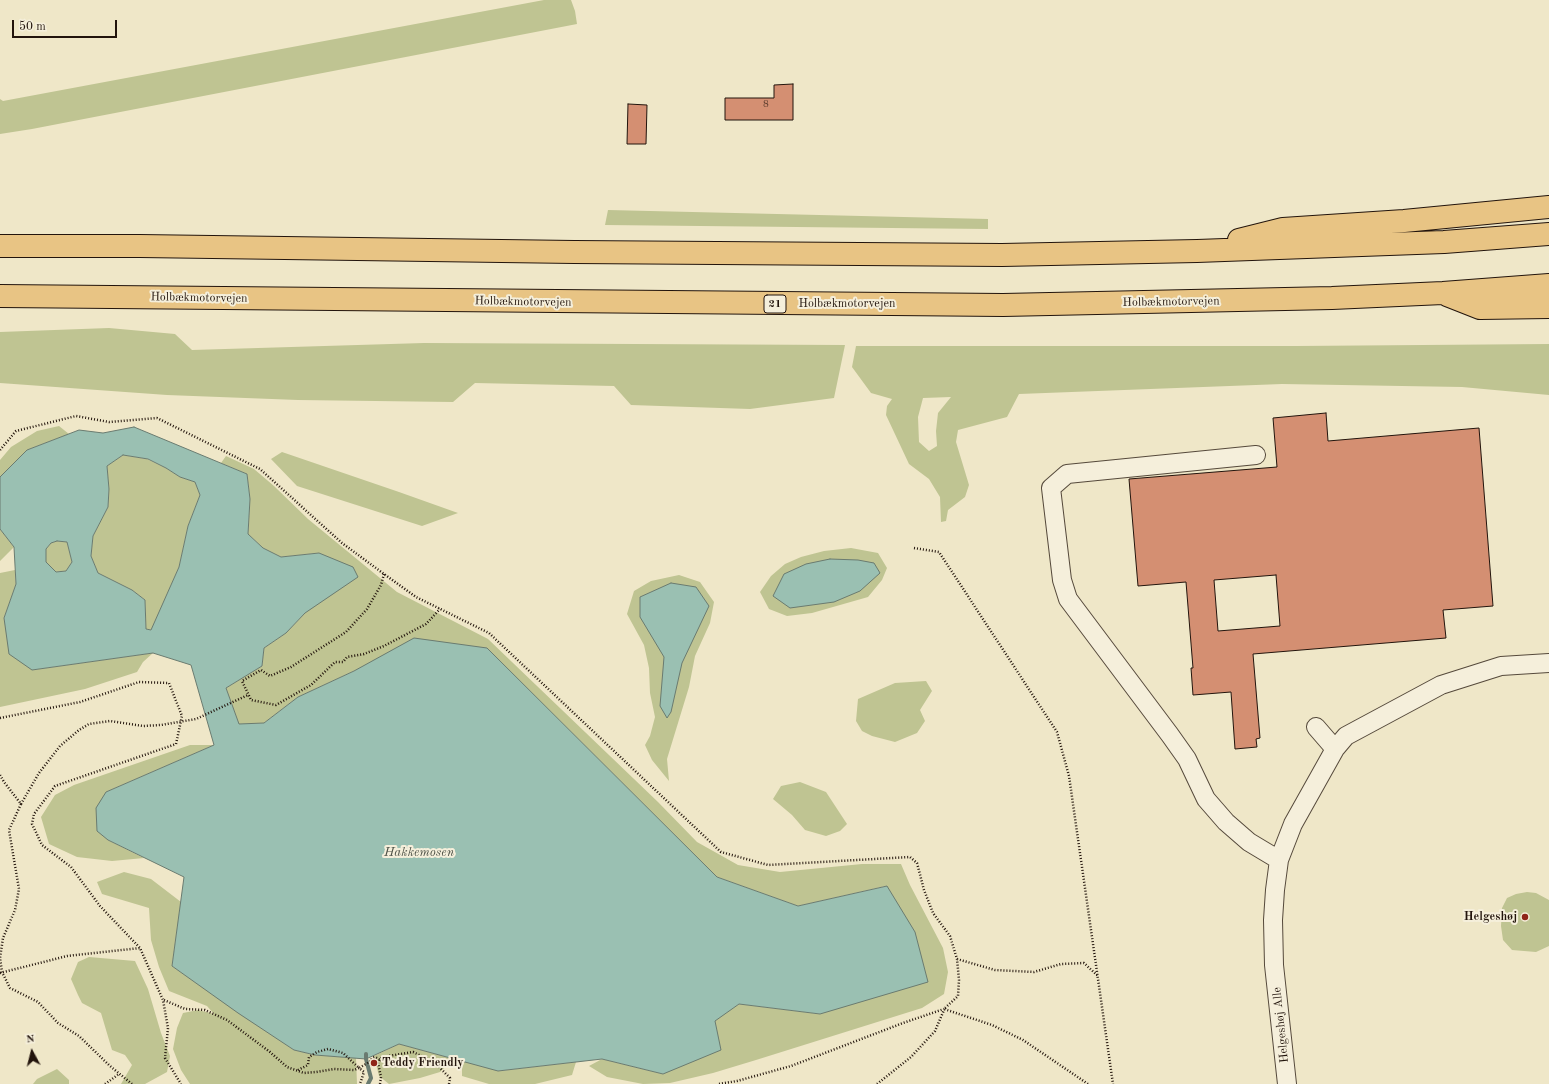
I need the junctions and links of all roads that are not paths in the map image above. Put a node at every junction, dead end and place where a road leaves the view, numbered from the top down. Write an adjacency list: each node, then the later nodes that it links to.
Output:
1 (1549, 207): 4 (highway)
2 (1549, 234): 4 (highway)
3 (0, 246): 4 (highway)
4 (1196, 251)
5 (1549, 285): 6 (highway, Holbækmotorvejen / 21)
6 (1443, 293): 7 (highway, Holbækmotorvejen / 21); 8 (highway)
7 (0, 296)
8 (1549, 307)
9 (1256, 455): 13 (lane)
10 (1549, 663): 12 (lane, Helgeshøj Alle)
11 (1316, 727): 12 (lane)
12 (1335, 749): 13 (lane, Helgeshøj Alle)
13 (1280, 860): 14 (lane, Helgeshøj Alle)
14 (1287, 1084)

